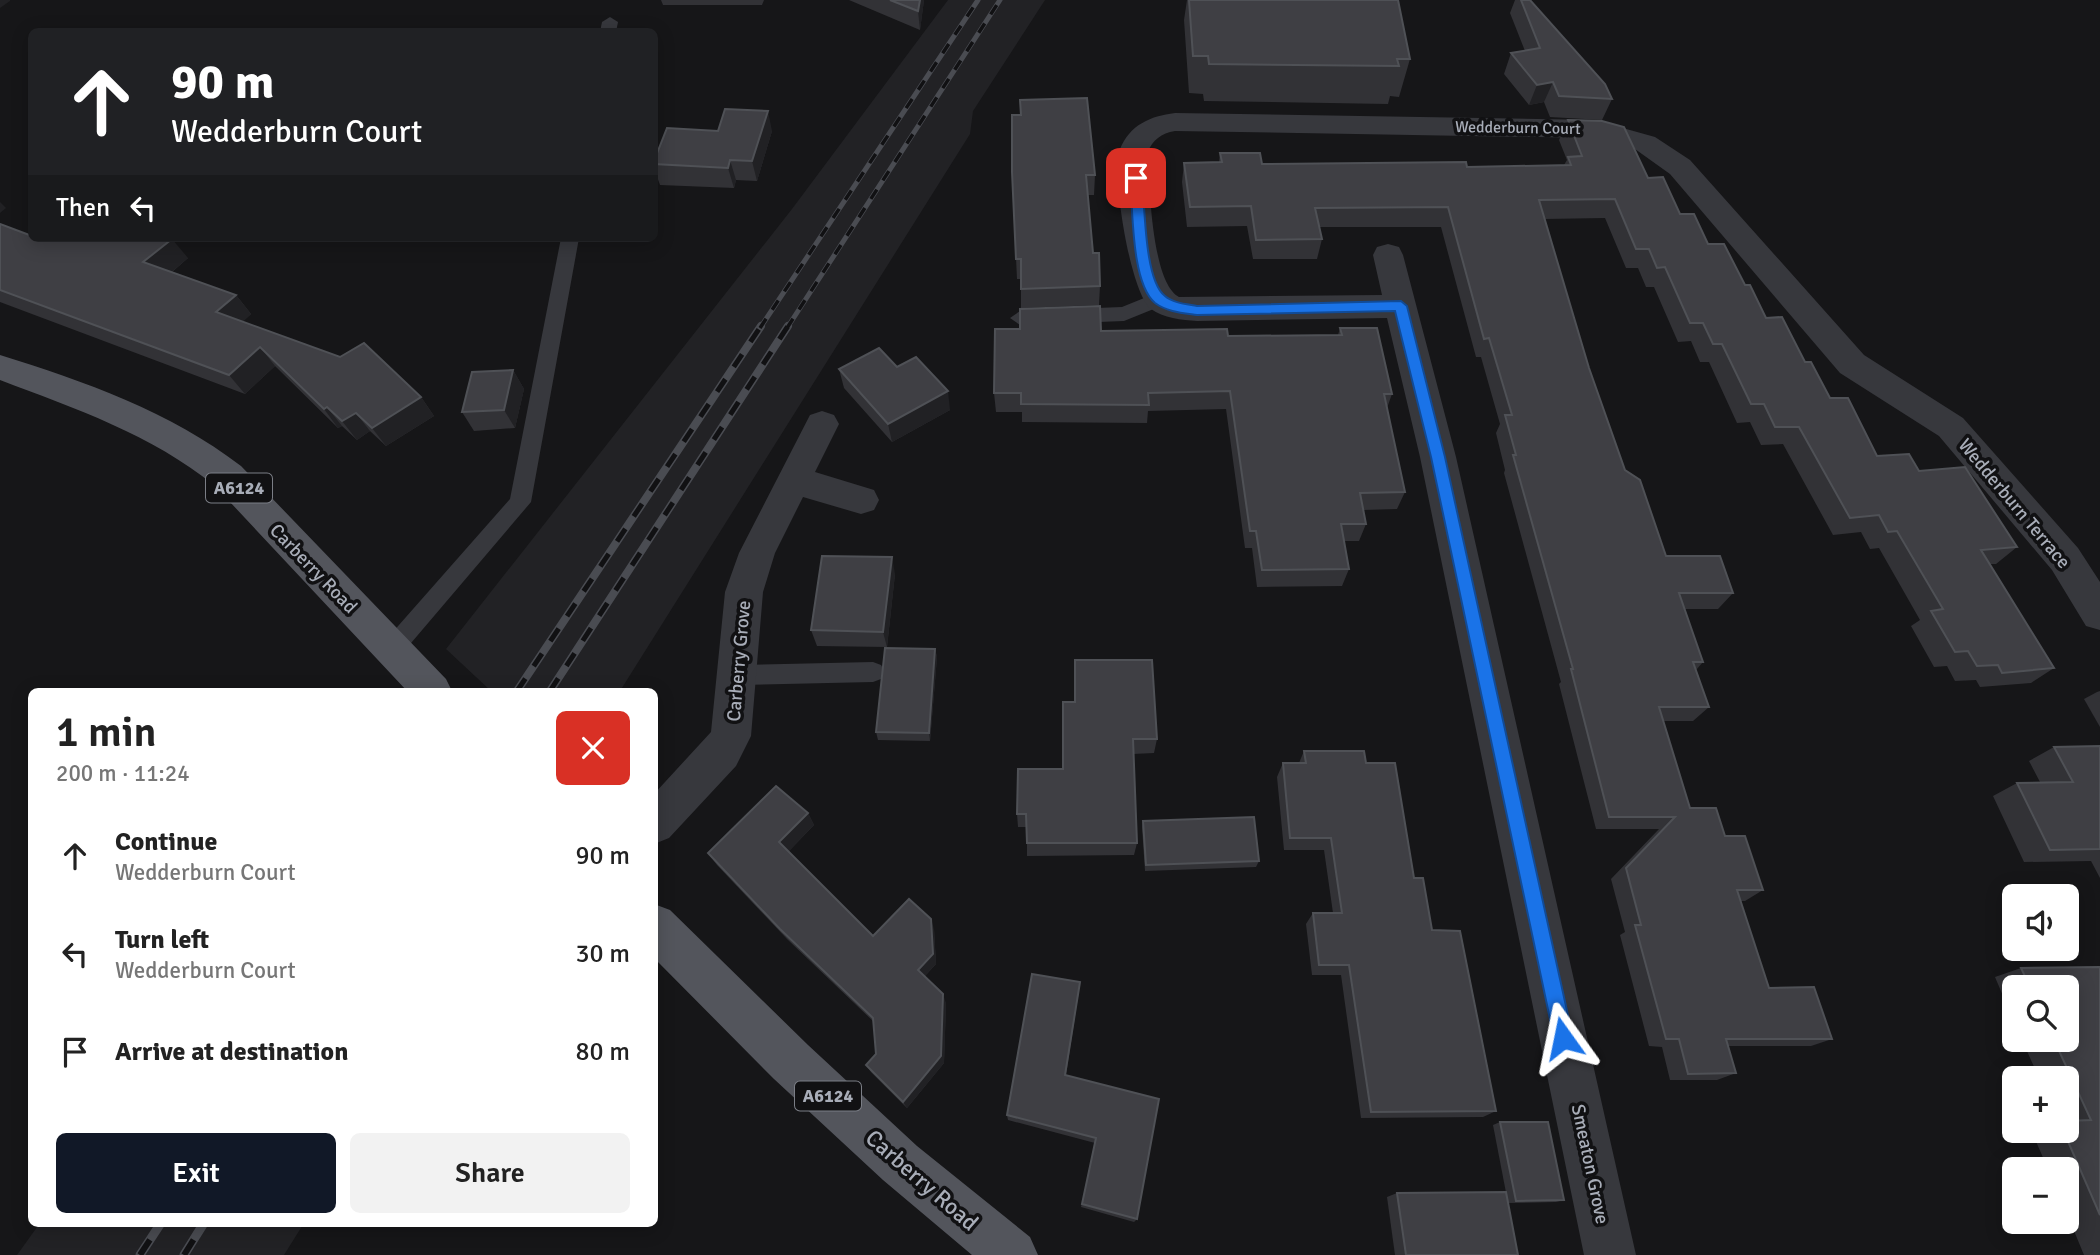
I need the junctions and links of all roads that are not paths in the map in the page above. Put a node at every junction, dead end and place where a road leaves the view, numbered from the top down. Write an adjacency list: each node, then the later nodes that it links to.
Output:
1 (569, 242): 12 (lane)
2 (1388, 255): 4 (street)
3 (1159, 299): 4 (street); 5 (lane); 8 (street, Wedderburn Court)
4 (1401, 306): 19 (street, Smeaton Grove)
5 (1020, 318)
6 (0, 367): 12 (main road, Carberry Road / A6124)
7 (822, 424): 9 (street, Carberry Grove)
8 (1951, 427): 11 (street, Wedderburn Terrace)
9 (794, 480): 10 (street); 14 (street, Carberry Grove)
10 (861, 499)
11 (2100, 614)
12 (392, 649): 15 (main road, Carberry Road / A6124)
13 (873, 672): 14 (lane)
14 (738, 675): 16 (street, Carberry Grove)
15 (429, 688)
16 (658, 820)
17 (658, 930): 18 (main road, Carberry Road / A6124)
18 (1012, 1255)
19 (1610, 1255)

